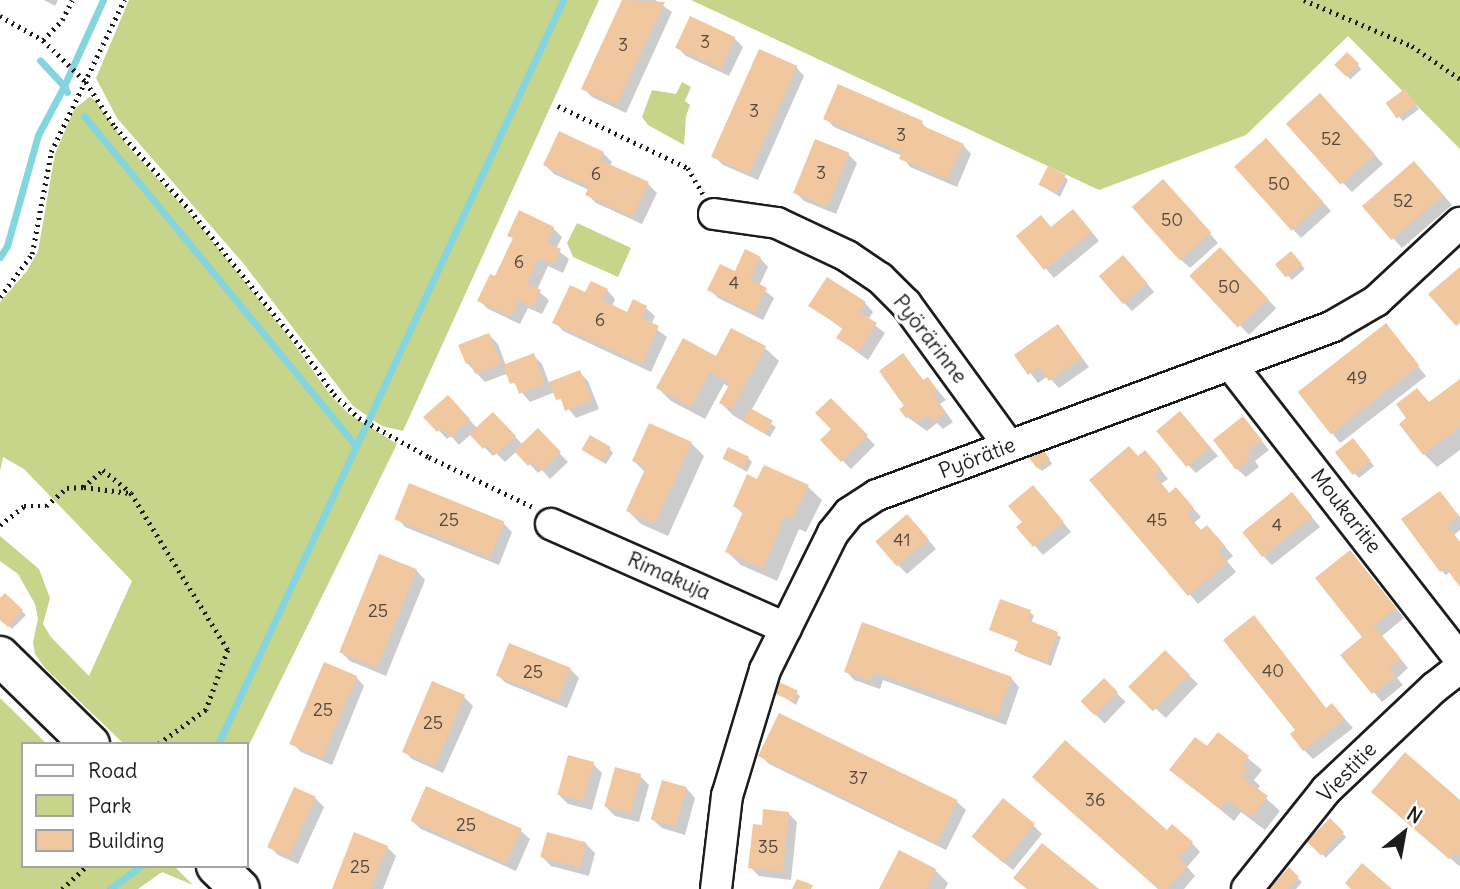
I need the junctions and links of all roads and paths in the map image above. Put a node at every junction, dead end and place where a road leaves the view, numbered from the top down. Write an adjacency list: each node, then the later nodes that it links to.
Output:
1 (72, 0): 5 (path)
2 (124, 0): 7 (path)
3 (1304, 0): 6 (path)
4 (0, 16): 5 (path)
5 (43, 40): 7 (path)
6 (1460, 79)
7 (86, 82): 11 (path); 16 (path)
8 (558, 106): 9 (path)
9 (714, 214): 13 (street, Pyörärinne)
10 (1460, 223): 12 (street, Pyörätie)
11 (0, 297)
12 (1231, 365): 13 (street, Pyörätie); 20 (street, Moukaritie)
13 (1009, 446): 18 (street, Pyörätie)
14 (83, 487): 15 (path); 15 (path); 17 (path)
15 (131, 493): 23 (path)
16 (551, 524): 18 (street, Rimakuja)
17 (0, 525)
18 (786, 628): 28 (street, Pyörätie)
19 (0, 656): 22 (main road)
20 (1460, 659)
21 (1460, 668): 29 (street, Viestitie)
22 (88, 742)
23 (162, 742)
24 (86, 868): 26 (path)
25 (218, 868): 27 (main road)
26 (62, 889)
27 (240, 889)
28 (716, 889)
29 (1248, 889)

